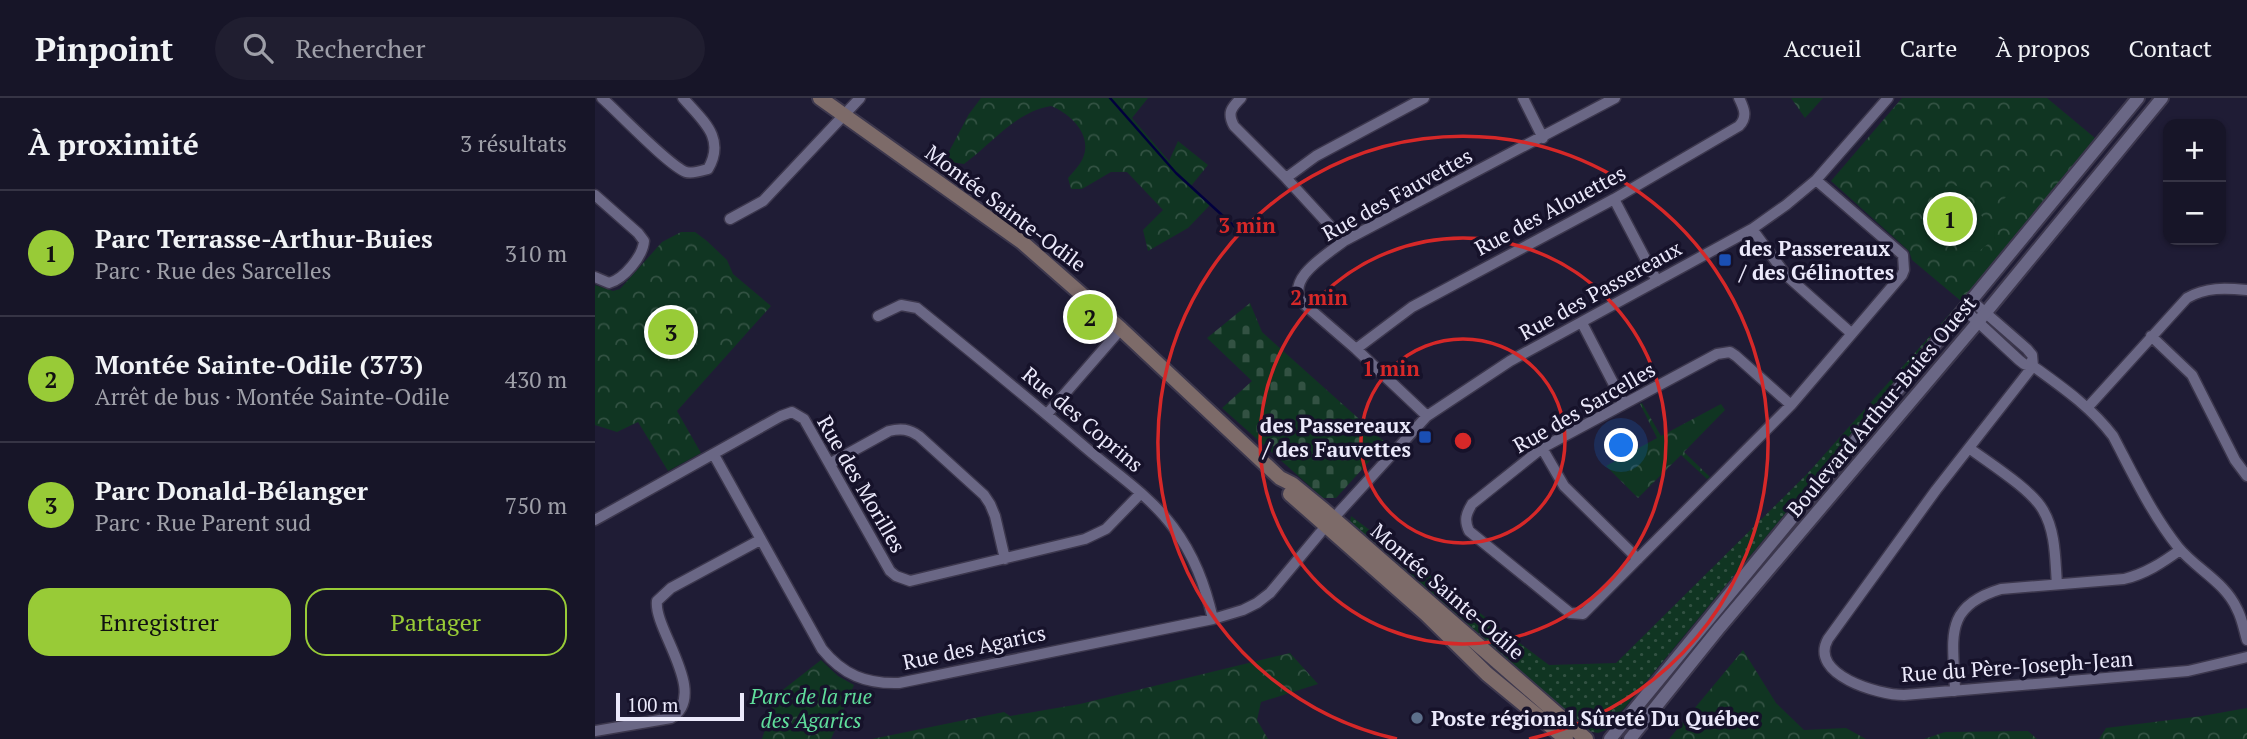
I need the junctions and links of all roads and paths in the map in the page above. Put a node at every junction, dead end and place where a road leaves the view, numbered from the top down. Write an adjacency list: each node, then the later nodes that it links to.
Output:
1 (602, 98): 2 (street)
2 (683, 98)
3 (820, 98): 13 (main road, Montée Sainte-Odile)
4 (860, 98): 13 (street)
5 (1241, 98): 15 (street)
6 (1424, 98): 15 (street)
7 (1523, 98): 14 (street)
8 (1615, 98): 14 (street, Rue des Fauvettes)
9 (1739, 98): 18 (street, Rue des Alouettes)
10 (1888, 98): 16 (street, Rue des Passereaux)
11 (2138, 98): 25 (street, Boulevard Arthur-Buies Ouest)
12 (2162, 98): 27 (street, Boulevard Arthur-Buies Ouest)
13 (843, 116): 19 (street); 29 (main road, Montée Sainte-Odile)
14 (1543, 138): 21 (street, Rue des Fauvettes)
15 (1286, 178): 21 (street)
16 (1816, 180): 20 (street, Rue des Passereaux); 30 (street, Rue des Sarcelles)
17 (595, 195): 22 (street)
18 (1614, 199): 23 (street); 32 (street, Rue des Alouettes)
19 (730, 219)
20 (1752, 229): 23 (street, Rue des Passereaux); 30 (street)
21 (1344, 240): 32 (street, Rue des Fauvettes)
22 (595, 277)
23 (1657, 281): 28 (street, Rue des Passereaux)
24 (2247, 290): 31 (street)
25 (1968, 305): 27 (street); 59 (street, Boulevard Arthur-Buies Ouest)
26 (878, 316): 37 (street, Rue des Coprins)
27 (1981, 317): 33 (street); 60 (street, Boulevard Arthur-Buies Ouest)
28 (1582, 323): 34 (street); 38 (street, Rue des Passereaux)
29 (1121, 329): 37 (street); 46 (main road, Montée Sainte-Odile)
30 (1851, 333): 35 (street, Rue des Sarcelles)
31 (2151, 335): 36 (street); 43 (street)
32 (1356, 349): 38 (street, Rue des Fauvettes)
33 (2033, 366): 36 (street); 39 (street, Rue du Père-Joseph-Jean)
34 (1625, 404): 35 (street, Rue des Sarcelles); 40 (street, Rue des Sarcelles)
35 (1791, 405): 50 (street, Rue des Sarcelles)
36 (2088, 407): 48 (street)
37 (1048, 413): 44 (street, Rue des Coprins)
38 (1427, 415): 46 (street, Rue des Passereaux)
39 (1969, 447): 51 (street); 55 (street, Rue du Père-Joseph-Jean)
40 (1542, 448): 50 (street); 50 (street, Rue des Sarcelles)
41 (714, 454): 42 (street, Rue des Morilles); 45 (street, Rue des Morilles); 47 (street, Rue des Agarics)
42 (831, 463): 49 (street, Rue des Morilles); 49 (street)
43 (2247, 476)
44 (1140, 493): 49 (street, Rue des Morilles); 52 (street, Rue des Coprins)
45 (595, 520)
46 (1330, 522): 52 (street, Rue des Agarics); 57 (main road, Montée Sainte-Odile); 58 (main road, Montée Sainte-Odile)
47 (760, 540): 52 (street, Rue des Agarics); 56 (street)
48 (2180, 550): 51 (street); 53 (street)
49 (1005, 559)
50 (1639, 559)
51 (2057, 584): 55 (street)
52 (1213, 619)
53 (2247, 640)
54 (2247, 656): 55 (street, Rue du Père-Joseph-Jean)
55 (1955, 691)
56 (595, 731)
57 (1566, 739)
58 (1586, 739)
59 (1610, 739)
60 (1630, 739)

